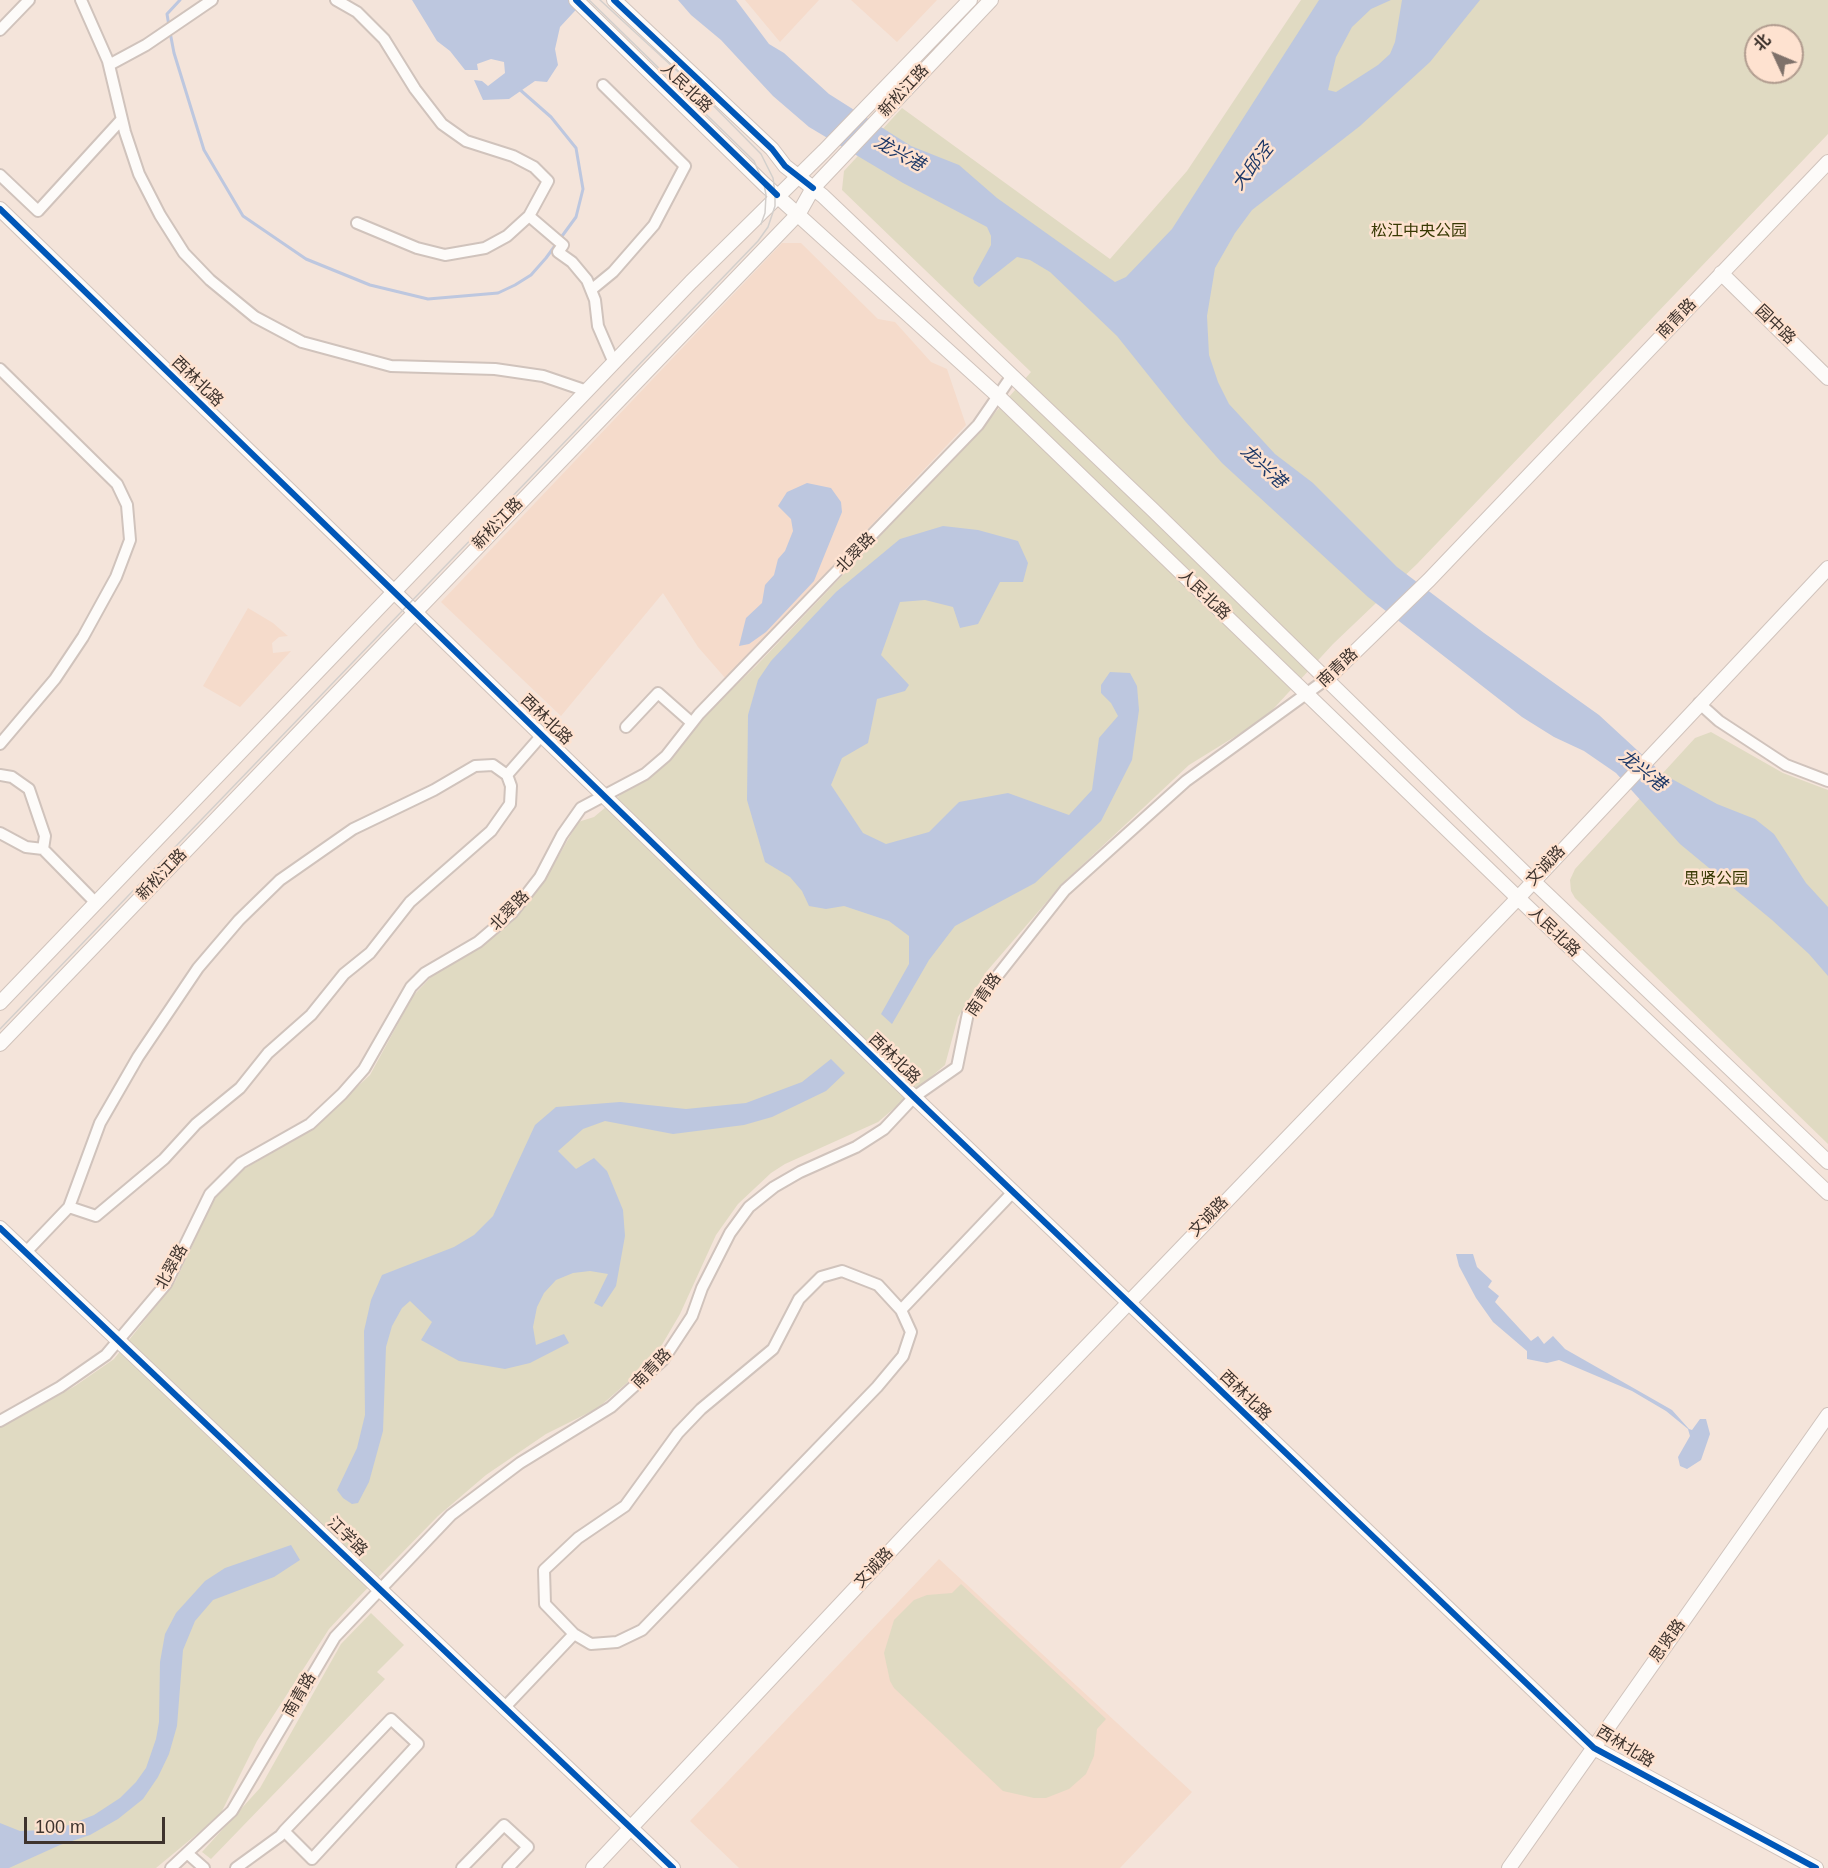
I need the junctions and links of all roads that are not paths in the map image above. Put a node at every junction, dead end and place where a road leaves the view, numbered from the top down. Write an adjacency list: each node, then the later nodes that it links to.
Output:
1 (29, 0): 9 (street)
2 (81, 0): 10 (street)
3 (212, 0): 10 (street)
4 (336, 0): 20 (street)
5 (614, 0): 15 (main road, 人民北路)
6 (970, 0): 15 (main road, 新松江路)
7 (991, 0): 16 (main road, 新松江路)
8 (580, 4): 17 (main road, 人民北路)
9 (0, 30)
10 (109, 65): 12 (street)
11 (603, 85): 23 (street)
12 (122, 119): 14 (street); 28 (street)
13 (1828, 162): 22 (main road, 南青路)
14 (0, 175)
15 (797, 176): 16 (main road, 人民北路); 17 (main road, 新松江路)
16 (813, 188): 19 (main road, 新松江路); 26 (main road, 人民北路)
17 (777, 195): 19 (main road, 人民北路); 24 (main road, 新松江路)
18 (0, 209): 31 (main road, 西林北路)
19 (799, 213): 29 (main road, 人民北路); 32 (main road, 新松江路)
20 (529, 216): 21 (street); 23 (street)
21 (357, 223)
22 (1721, 273): 27 (main road, 园中路); 33 (main road, 南青路)
23 (591, 290): 24 (street)
24 (614, 363): 28 (main road, 新松江路)
25 (0, 369): 39 (street)
26 (1011, 377): 29 (street, 北翠路); 33 (main road, 人民北路)
27 (1828, 378)
28 (587, 391): 31 (main road, 新松江路)
29 (997, 395): 34 (main road, 人民北路); 36 (street, 北翠路)
30 (1828, 568): 35 (main road, 文诚路)
31 (394, 592): 32 (main road, 西林北路); 48 (main road, 新松江路)
32 (414, 611): 38 (main road, 西林北路); 50 (main road, 新松江路)
33 (1328, 678): 34 (street, 南青路); 46 (main road, 人民北路)
34 (1308, 695): 47 (main road, 人民北路); 51 (street, 南青路)
35 (1699, 703): 42 (street); 46 (main road, 文诚路)
36 (692, 723): 37 (street); 43 (street, 北翠路)
37 (626, 727)
38 (542, 735): 41 (street); 43 (main road, 西林北路)
39 (0, 744)
40 (0, 774): 45 (street)
41 (507, 775): 55 (street); 55 (street)
42 (1828, 781)
43 (605, 796): 51 (main road, 西林北路); 60 (street, 北翠路)
44 (0, 833): 45 (street)
45 (43, 849): 48 (street)
46 (1532, 880): 47 (main road, 文诚路); 52 (main road, 人民北路)
47 (1518, 898): 54 (main road, 人民北路); 58 (main road, 文诚路)
48 (96, 903): 49 (main road, 新松江路)
49 (0, 1003)
50 (0, 1044)
51 (914, 1097): 53 (main road, 西林北路); 63 (street, 南青路)
52 (1828, 1162)
53 (1013, 1192): 58 (main road, 西林北路); 59 (street)
54 (1828, 1193)
55 (69, 1207): 57 (street)
56 (0, 1228): 57 (main road, 江学路)
57 (26, 1252): 60 (main road, 江学路)
58 (1127, 1302): 66 (main road, 西林北路); 67 (main road, 文诚路)
59 (901, 1310): 64 (street); 64 (street)
60 (120, 1339): 62 (street, 北翠路); 63 (main road, 江学路)
61 (1828, 1415): 66 (main road, 思贤路)
62 (0, 1421)
63 (382, 1590): 65 (main road, 江学路); 69 (street, 南青路)
64 (574, 1634): 65 (street)
65 (504, 1708): 67 (main road, 江学路)
66 (1594, 1748): 77 (main road, 思贤路); 78 (main road, 西林北路)
67 (630, 1829): 75 (main road, 文诚路); 76 (main road, 江学路)
68 (284, 1832): 68 (street); 72 (street)
69 (188, 1853): 70 (street, 南青路); 71 (street)
70 (171, 1868)
71 (204, 1868)
72 (236, 1868)
73 (462, 1868): 74 (street)
74 (508, 1868)
75 (593, 1868)
76 (673, 1868)
77 (1509, 1868)
78 (1815, 1868)

